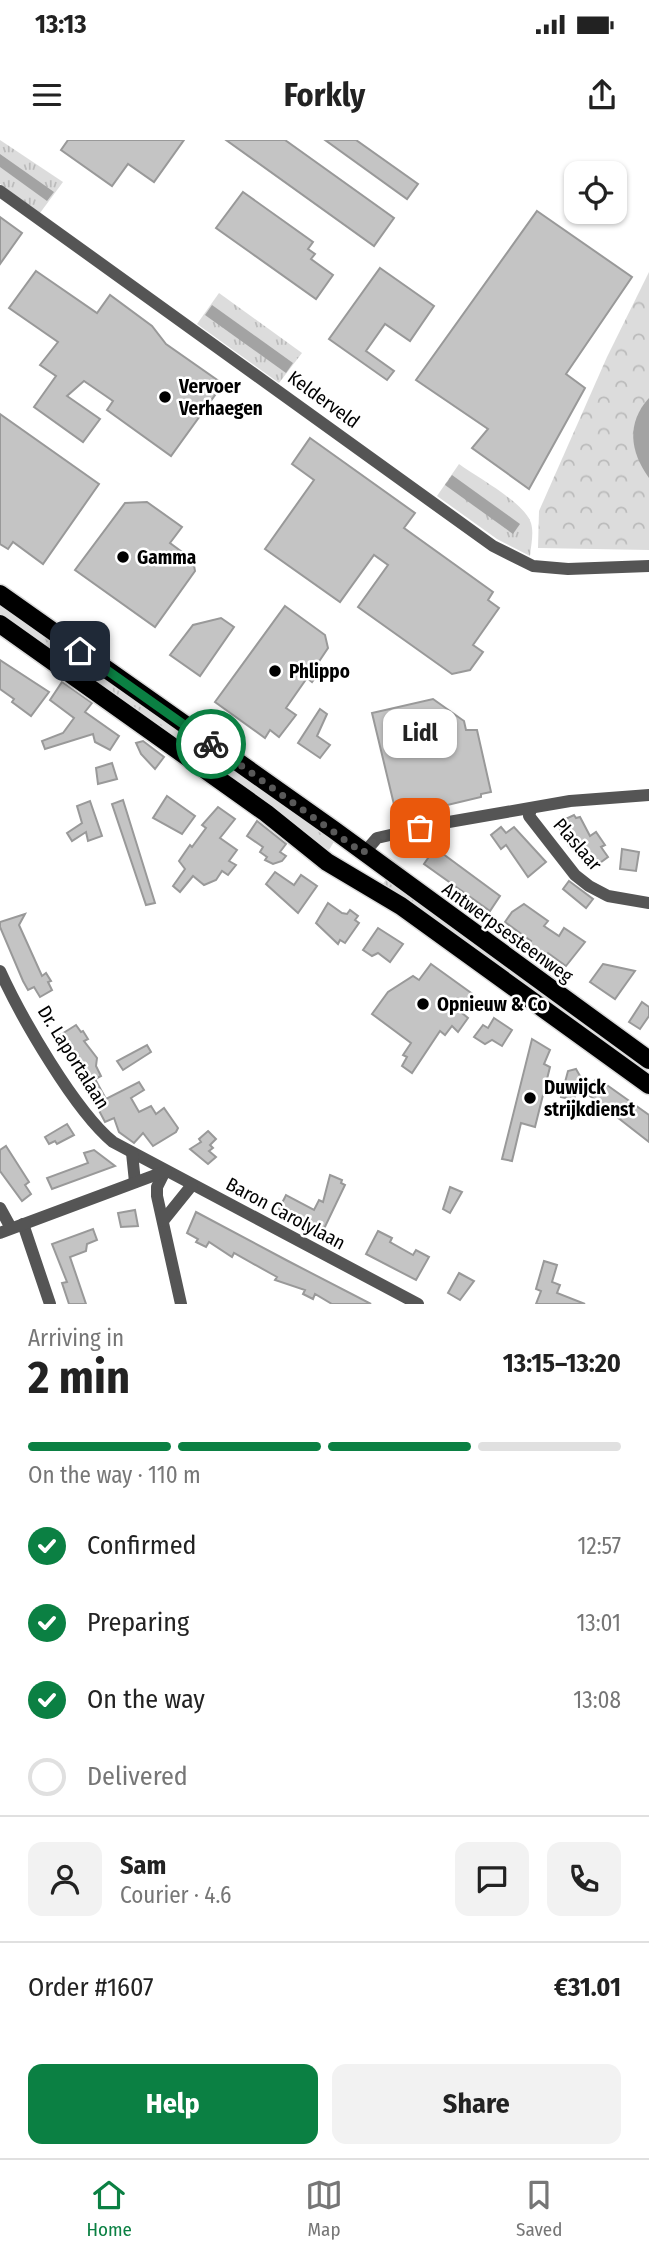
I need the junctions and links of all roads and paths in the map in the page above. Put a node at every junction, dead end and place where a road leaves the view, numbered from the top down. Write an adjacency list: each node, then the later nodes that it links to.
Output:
1 (0, 191): 2 (street, Kelderveld)
2 (649, 566)
3 (0, 594): 7 (main road, Antwerpsesteenweg)
4 (0, 624): 9 (main road)
5 (649, 795): 6 (street, Plaslaar)
6 (531, 809): 8 (street, Plaslaar); 10 (street, Plaslaar)
7 (345, 838): 8 (main road, Antwerpsesteenweg); 9 (main road)
8 (363, 853): 12 (main road, Antwerpsesteenweg)
9 (327, 862): 13 (main road)
10 (649, 903)
11 (0, 971): 16 (street, Dr. Laportalaan)
12 (540, 982): 13 (main road); 14 (main road, Antwerpsesteenweg)
13 (526, 996): 15 (main road)
14 (649, 1060)
15 (649, 1085)
16 (132, 1153): 17 (street, Dr. Laportalaan); 18 (street)
17 (166, 1171): 18 (street); 19 (street, Baron Carolylaan); 21 (street)
18 (135, 1182): 22 (street)
19 (192, 1185): 21 (street); 25 (street, Baron Carolylaan)
20 (0, 1208): 22 (street)
21 (163, 1221): 24 (street)
22 (11, 1229): 23 (street)
23 (50, 1304)
24 (181, 1304)
25 (418, 1304)

